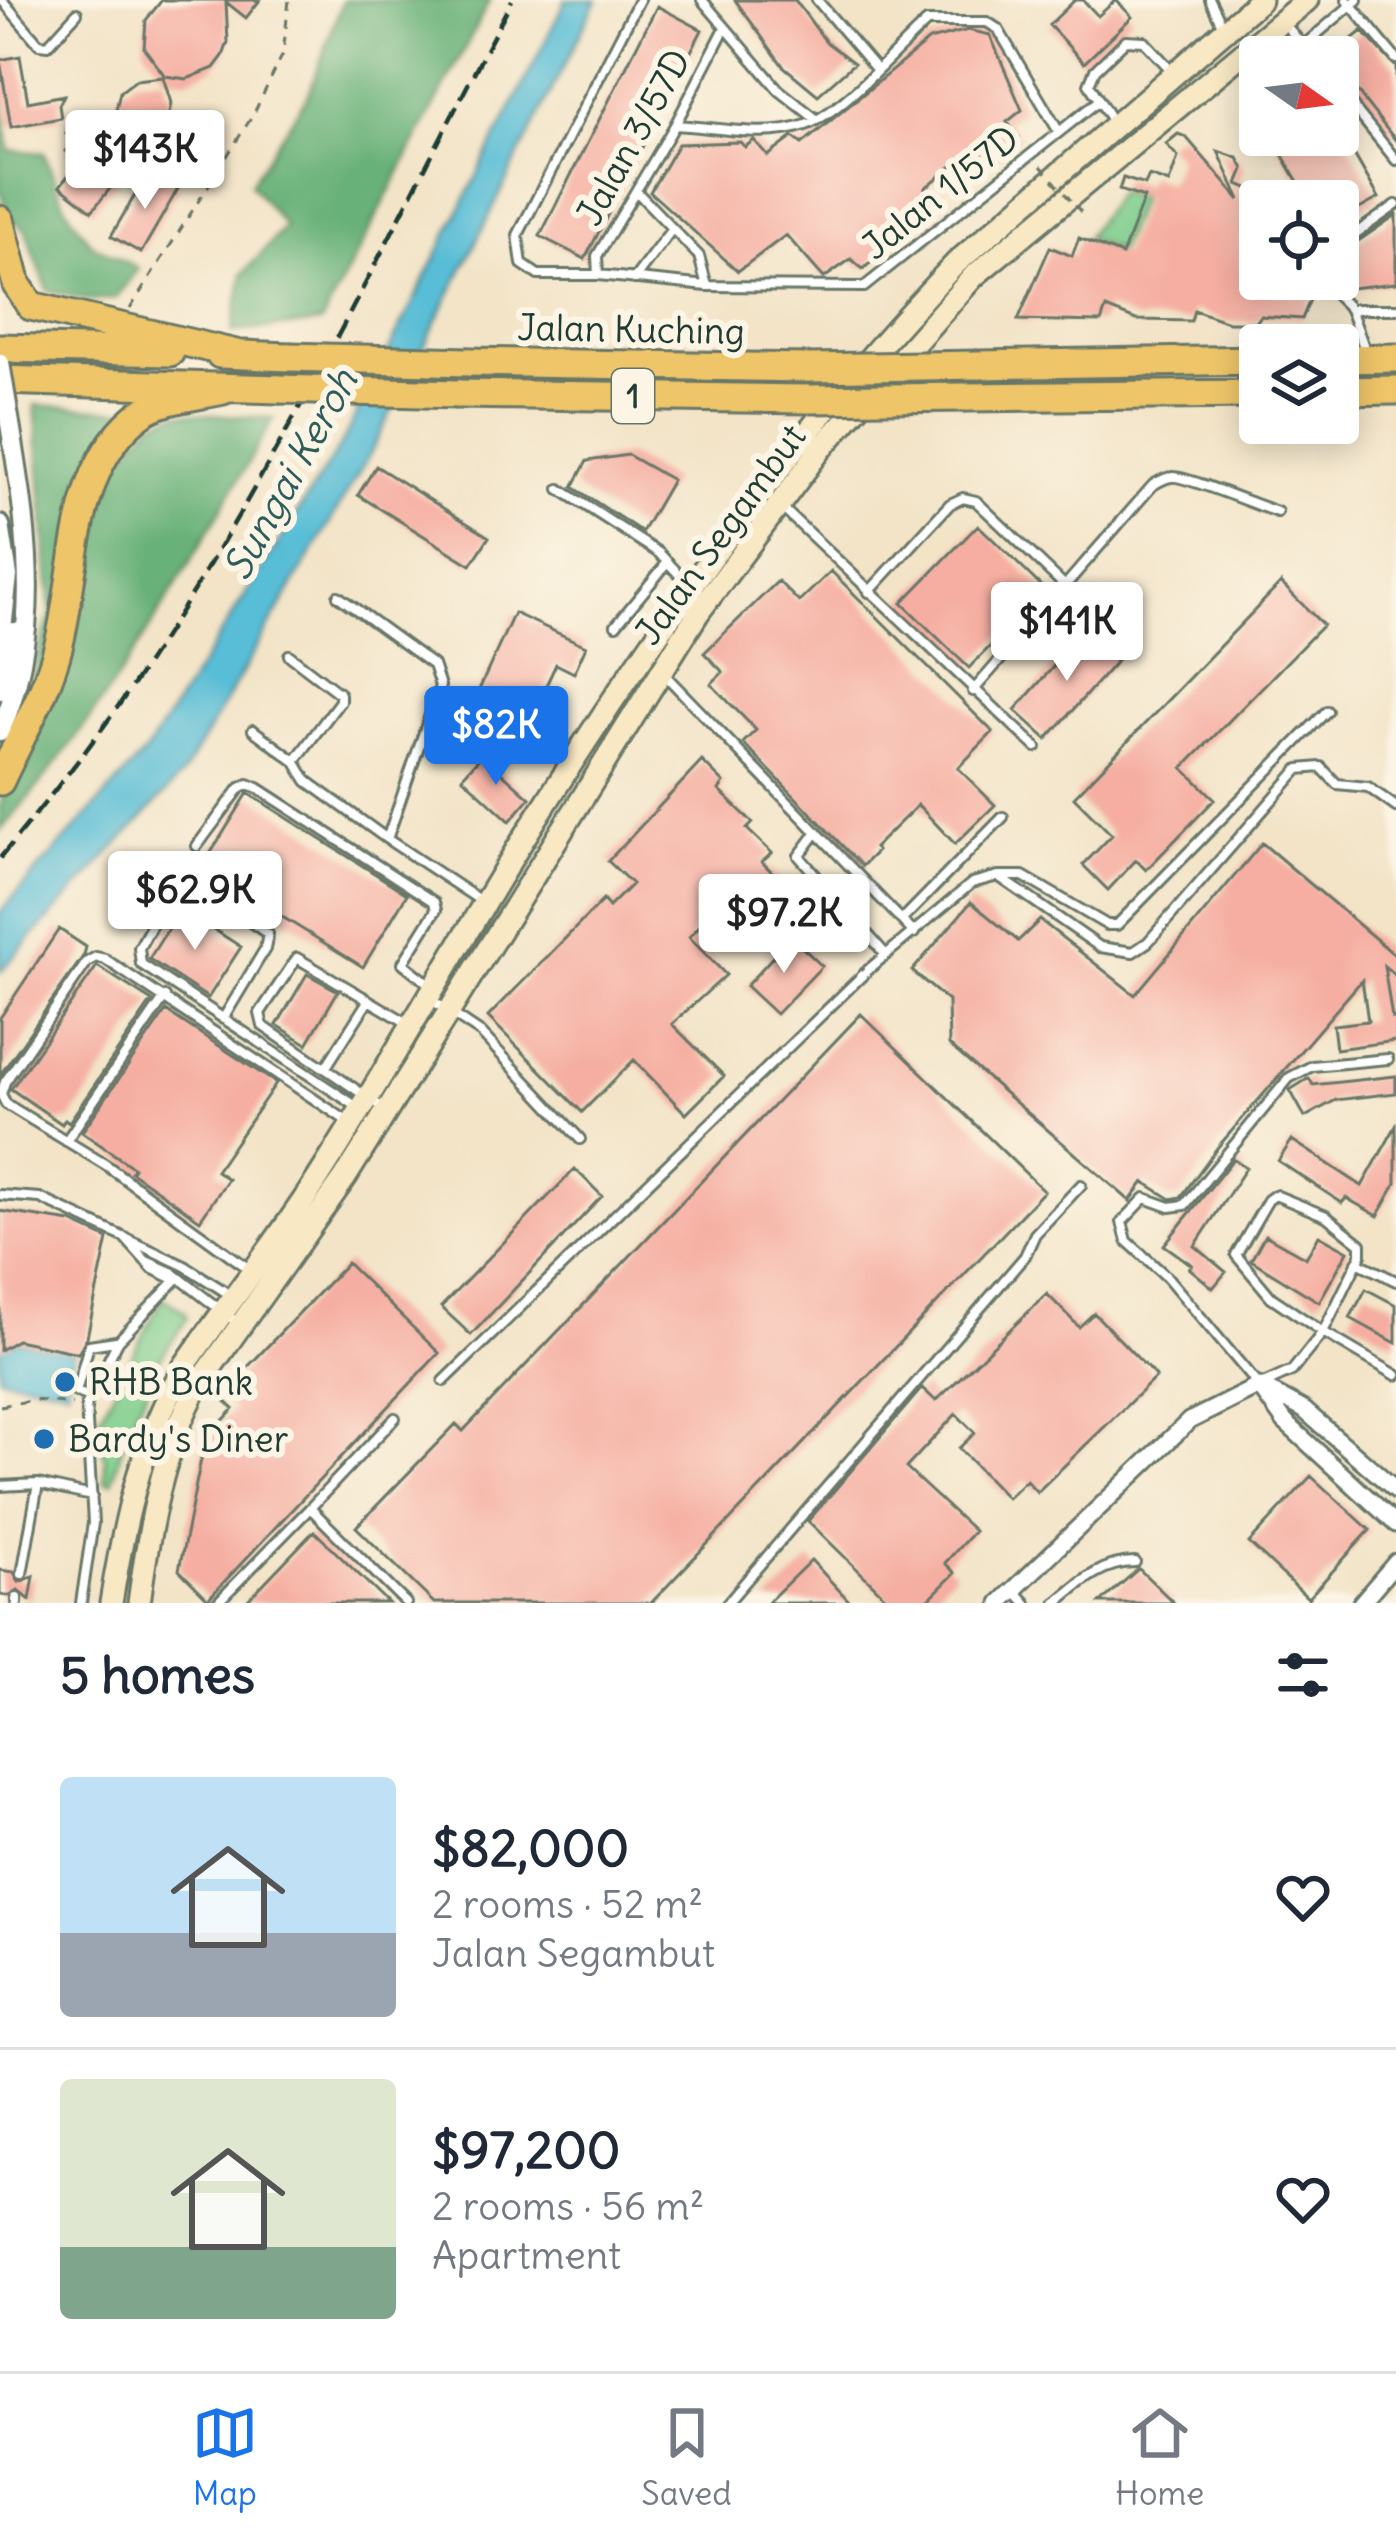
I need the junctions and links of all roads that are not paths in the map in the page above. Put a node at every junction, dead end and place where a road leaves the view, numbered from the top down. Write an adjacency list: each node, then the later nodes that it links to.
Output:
1 (2, 0): 9 (lane)
2 (639, 0): 30 (lane, Jalan 1/57D)
3 (702, 0): 11 (lane)
4 (817, 0): 16 (lane)
5 (1210, 0): 12 (lane)
6 (1307, 0): 10 (main road, Jalan Segambut)
7 (1352, 2): 14 (lane); 15 (lane)
8 (1251, 3): 12 (main road, Jalan Segambut)
9 (76, 13)
10 (1282, 21): 13 (lane); 47 (main road, Jalan Segambut)
11 (725, 28): 20 (lane); 21 (lane, Jalan 3/57D)
12 (1224, 30): 17 (main road, Jalan Segambut)
13 (1295, 36)
14 (1315, 36)
15 (1396, 59)
16 (875, 68): 20 (lane, Jalan 1/57D); 23 (lane, Jalan 1/57D)
17 (1174, 74): 18 (lane); 22 (main road, Jalan Segambut)
18 (1097, 102): 22 (lane); 23 (lane)
19 (1359, 114): 24 (lane)
20 (816, 119): 21 (lane, Jalan 1/57D)
21 (675, 124): 25 (lane, Jalan 3/57D)
22 (1115, 125): 52 (main road, Jalan Segambut)
23 (1059, 132): 32 (lane, Jalan 1/57D)
24 (1396, 160)
25 (636, 191): 28 (lane); 30 (lane, Jalan 3/57D)
26 (1396, 205): 29 (lane)
27 (0, 220): 37 (highway)
28 (672, 229): 31 (lane); 32 (lane)
29 (1359, 231)
30 (598, 275): 31 (lane, Jalan 1/57D)
31 (633, 280): 32 (lane, Jalan 1/57D)
32 (706, 286)
33 (1341, 300): 34 (lane)
34 (1350, 309): 35 (lane); 38 (lane)
35 (1396, 309)
36 (0, 348): 37 (highway, Jalan Kuching / 1)
37 (236, 354): 39 (highway, Jalan Kuching / 1, bridge)
38 (1382, 358)
39 (1239, 360)
40 (0, 363): 51 (street, bridge)
41 (0, 380): 42 (highway, Jalan Kuching / 1)
42 (223, 390): 45 (highway, Jalan Kuching / 1, bridge); 67 (highway)
43 (1396, 390): 44 (highway)
44 (1359, 391)
45 (1239, 394)
46 (560, 490): 50 (lane)
47 (778, 505): 54 (lane); 59 (main road, Jalan Segambut)
48 (1277, 512): 53 (lane)
49 (0, 526): 57 (street)
50 (668, 562): 52 (lane); 56 (lane)
51 (29, 581): 60 (street); 64 (street)
52 (691, 587): 74 (main road, Jalan Segambut)
53 (1066, 587): 54 (lane); 61 (lane)
54 (869, 592): 61 (lane)
55 (338, 596): 71 (lane)
56 (616, 625)
57 (0, 647)
58 (289, 655): 66 (lane)
59 (660, 672): 70 (lane); 81 (main road, Jalan Segambut)
60 (0, 690)
61 (974, 692): 65 (lane)
62 (1327, 711): 73 (lane)
63 (253, 730): 66 (lane)
64 (0, 732)
65 (1036, 747)
66 (295, 761): 71 (lane)
67 (0, 781)
68 (1396, 807): 73 (lane)
69 (1003, 817): 75 (lane)
70 (817, 832): 75 (lane); 77 (lane)
71 (387, 839): 74 (lane)
72 (197, 846): 78 (lane)
73 (998, 876): 76 (lane)
74 (485, 904): 78 (main road, Jalan Segambut)
75 (902, 920): 76 (lane)
76 (914, 933): 77 (lane)
77 (886, 955): 101 (lane)
78 (432, 993): 81 (lane); 83 (main road, Jalan Segambut)
79 (165, 997): 86 (lane); 89 (lane); 89 (lane)
80 (368, 1001): 83 (lane); 85 (lane); 85 (lane)
81 (449, 1010): 87 (main road, Jalan Segambut); 88 (lane)
82 (223, 1019): 82 (lane); 86 (lane)
83 (412, 1026): 86 (main road, Jalan Segambut)
84 (1388, 1059): 102 (lane)
85 (326, 1067): 86 (lane)
86 (359, 1110): 87 (lane); 94 (main road, Jalan Segambut)
87 (387, 1111): 97 (main road, Jalan Segambut)
88 (580, 1139)
89 (66, 1141): 94 (lane)
90 (1081, 1185): 122 (lane)
91 (0, 1196): 92 (lane)
92 (121, 1233): 95 (lane); 97 (lane)
93 (1357, 1262): 96 (lane); 98 (lane); 98 (lane)
94 (253, 1271): 97 (main road, Jalan Segambut)
95 (176, 1280): 97 (lane); 99 (lane)
96 (1396, 1281)
97 (237, 1312): 105 (main road, Jalan Segambut); 119 (main road, Jalan Segambut)
98 (1323, 1332): 100 (lane); 102 (lane)
99 (118, 1341): 103 (lane); 103 (lane)
100 (1396, 1376)
101 (444, 1381)
102 (1259, 1386): 108 (street); 111 (street); 115 (street)
103 (88, 1401): 109 (lane)
104 (395, 1418): 110 (lane)
105 (156, 1425): 117 (main road, Jalan Segambut); 118 (main road)
106 (38, 1484): 107 (lane); 109 (lane); 114 (lane)
107 (0, 1486)
108 (1396, 1490)
109 (92, 1496): 116 (lane)
110 (310, 1508): 120 (lane); 121 (lane)
111 (1396, 1524)
112 (1136, 1562): 125 (lane)
113 (1396, 1562): 126 (street)
114 (22, 1574)
115 (1013, 1589): 123 (street); 124 (lane)
116 (81, 1603)
117 (111, 1603)
118 (121, 1603)
119 (140, 1603)
120 (217, 1603)
121 (406, 1603)
122 (727, 1603)
123 (1000, 1603)
124 (1026, 1603)
125 (1055, 1603)
126 (1361, 1603)

